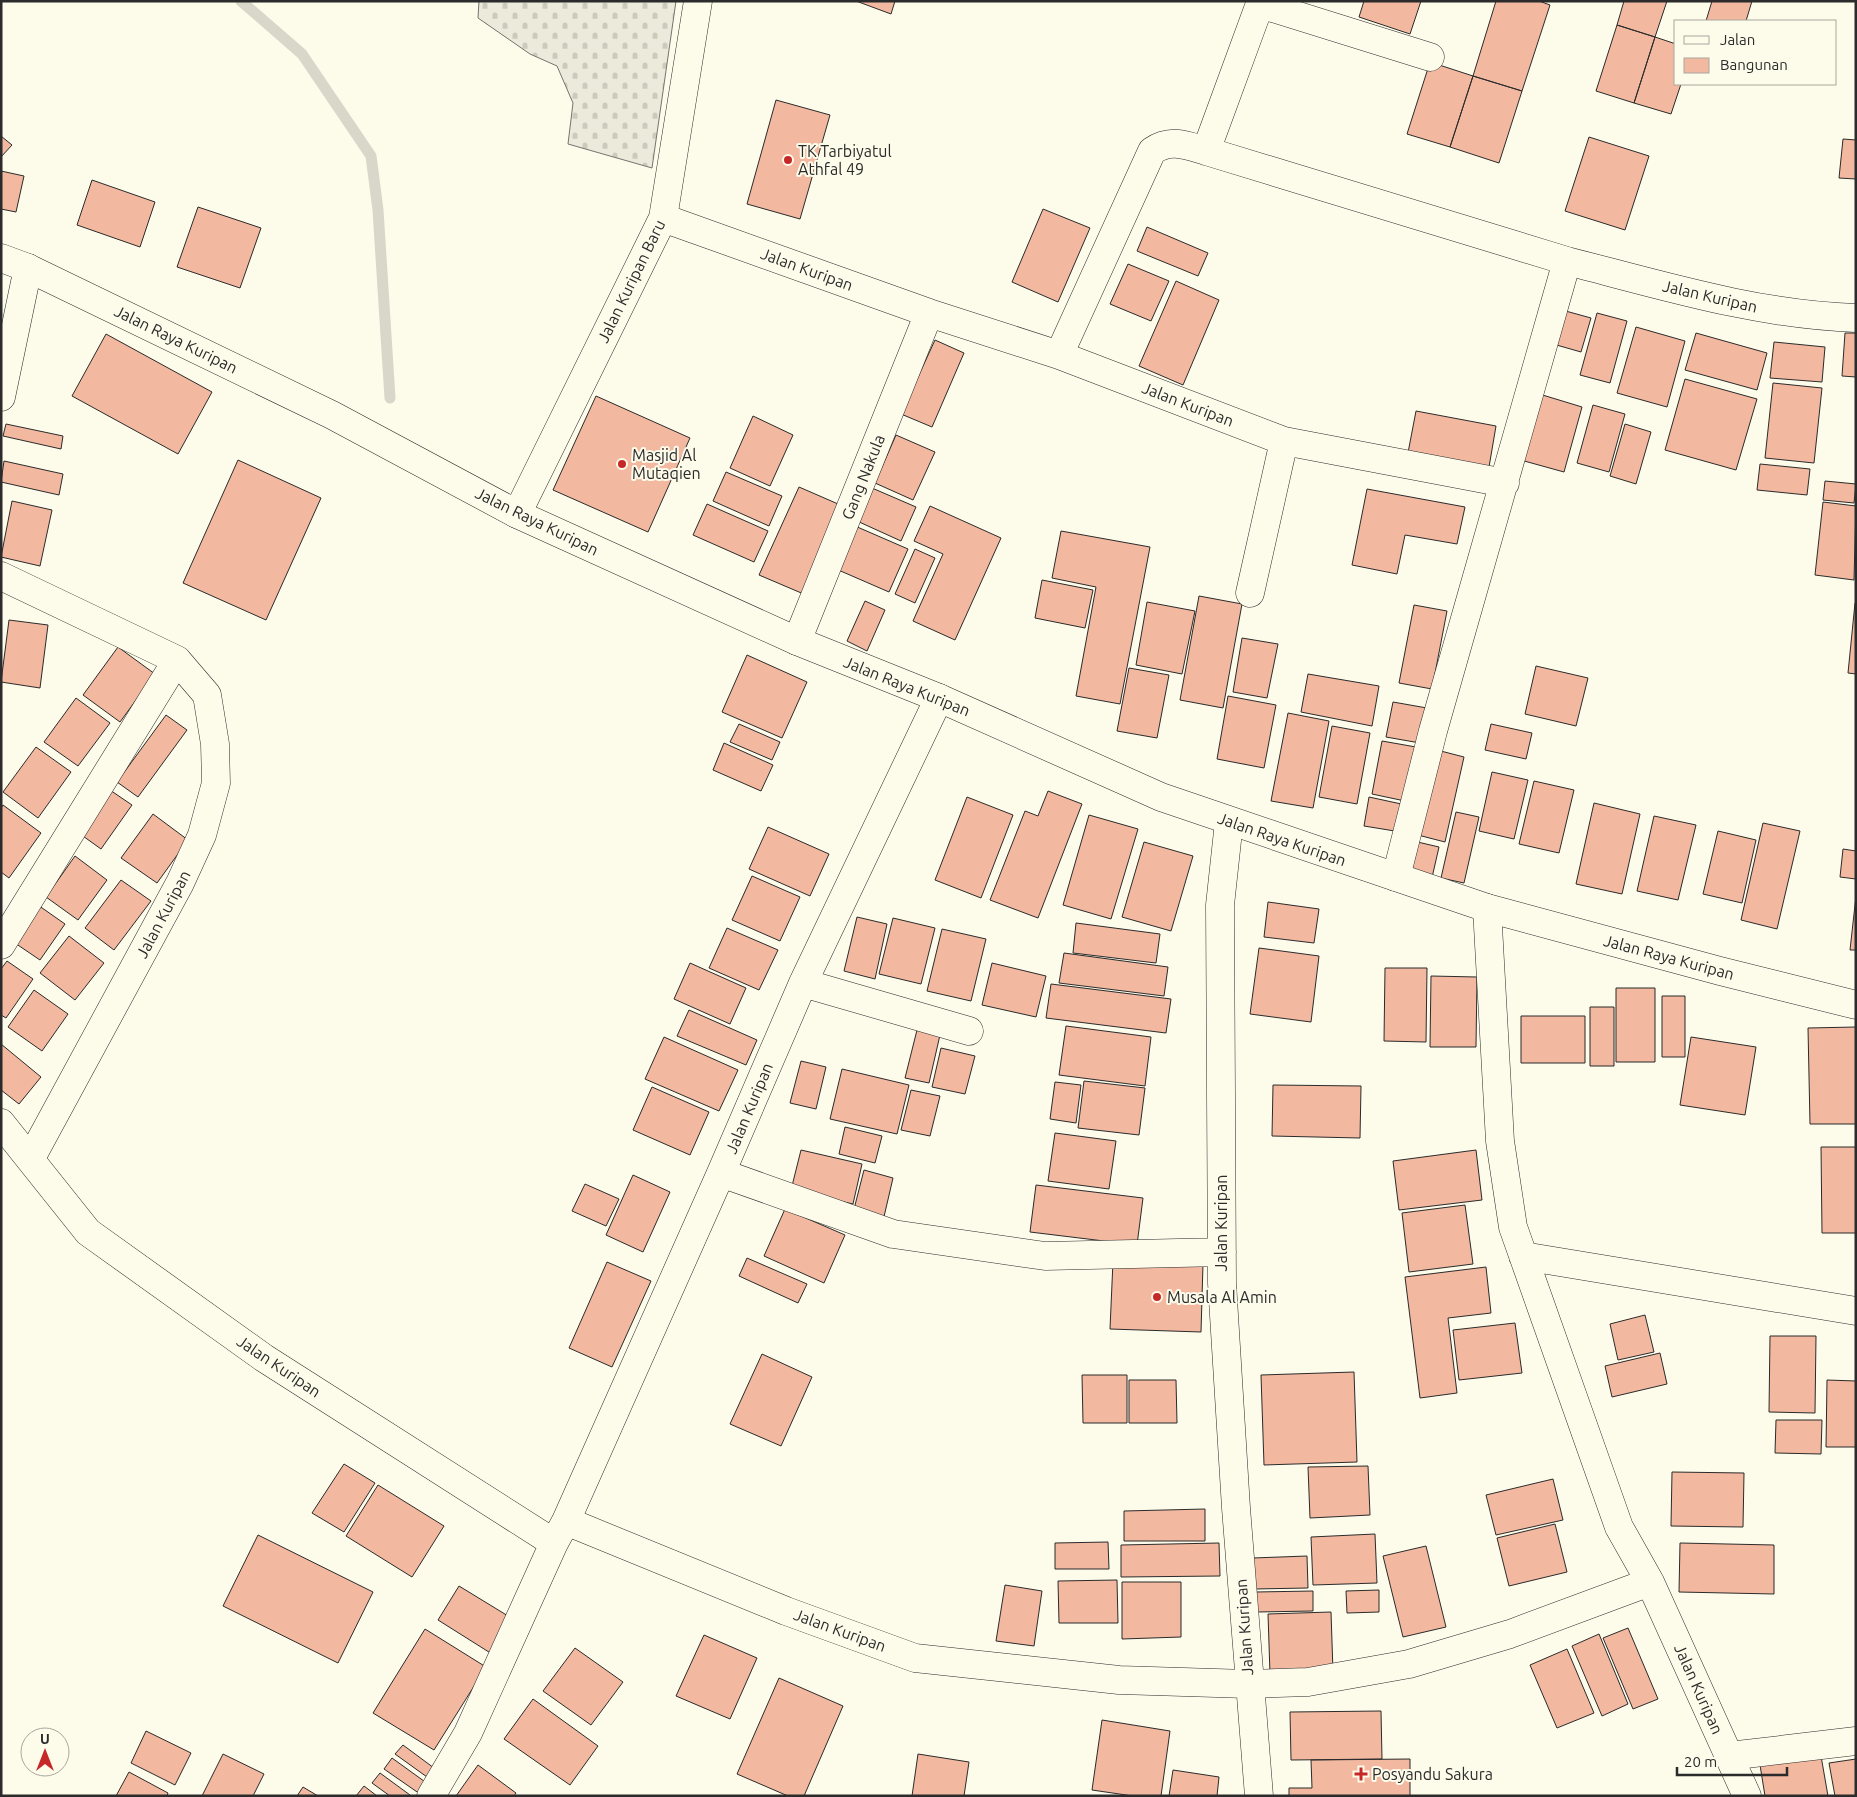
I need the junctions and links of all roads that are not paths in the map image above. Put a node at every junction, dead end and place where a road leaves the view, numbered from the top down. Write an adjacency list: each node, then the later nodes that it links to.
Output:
1 (698, 1): 5 (street, Jalan Kuripan Baru)
2 (1260, 3): 3 (street); 4 (street)
3 (1430, 57)
4 (1206, 151): 7 (street, Jalan Kuripan); 11 (street, Jalan Kuripan)
5 (662, 218): 9 (street, Jalan Kuripan); 15 (street, Jalan Kuripan Baru)
6 (1, 258): 8 (street, Jalan Raya Kuripan)
7 (1567, 261): 10 (street, Jalan Kuripan); 14 (street)
8 (28, 268): 12 (street); 15 (street, Jalan Raya Kuripan)
9 (929, 313): 11 (street, Jalan Kuripan); 18 (street, Gang Nakula)
10 (1856, 318)
11 (1059, 355): 13 (street, Jalan Kuripan)
12 (1, 398)
13 (1284, 441): 14 (street, Jalan Kuripan); 17 (street)
14 (1505, 482): 22 (street)
15 (517, 514): 18 (street, Jalan Raya Kuripan)
16 (1, 576): 19 (street, Jalan Kuripan)
17 (1250, 593)
18 (797, 642): 20 (street, Jalan Raya Kuripan)
19 (177, 660): 24 (street); 29 (street, Jalan Kuripan)
20 (939, 698): 21 (street, Jalan Raya Kuripan); 25 (street, Jalan Kuripan)
21 (1229, 822): 22 (street, Jalan Raya Kuripan); 31 (street, Jalan Kuripan)
22 (1396, 877): 23 (street, Jalan Raya Kuripan)
23 (1486, 908): 26 (street, Jalan Raya Kuripan); 32 (street, Jalan Kuripan)
24 (1, 945)
25 (803, 983): 27 (street); 30 (street, Jalan Kuripan)
26 (1856, 1005)
27 (969, 1031)
28 (1, 1123): 29 (street, Jalan Kuripan)
29 (31, 1158): 34 (street, Jalan Kuripan)
30 (721, 1173): 31 (street); 34 (street, Jalan Kuripan)
31 (1222, 1252): 36 (street, Jalan Kuripan)
32 (1523, 1256): 33 (street); 35 (street, Jalan Kuripan)
33 (1856, 1311)
34 (560, 1532): 36 (street, Jalan Kuripan); 39 (street, Jalan Kuripan)
35 (1650, 1582): 36 (street, Jalan Kuripan); 38 (street, Jalan Kuripan)
36 (1248, 1684): 40 (street, Jalan Kuripan)
37 (1856, 1741): 38 (street)
38 (1729, 1756): 41 (street, Jalan Kuripan)
39 (431, 1796)
40 (1259, 1796)
41 (1747, 1796)

